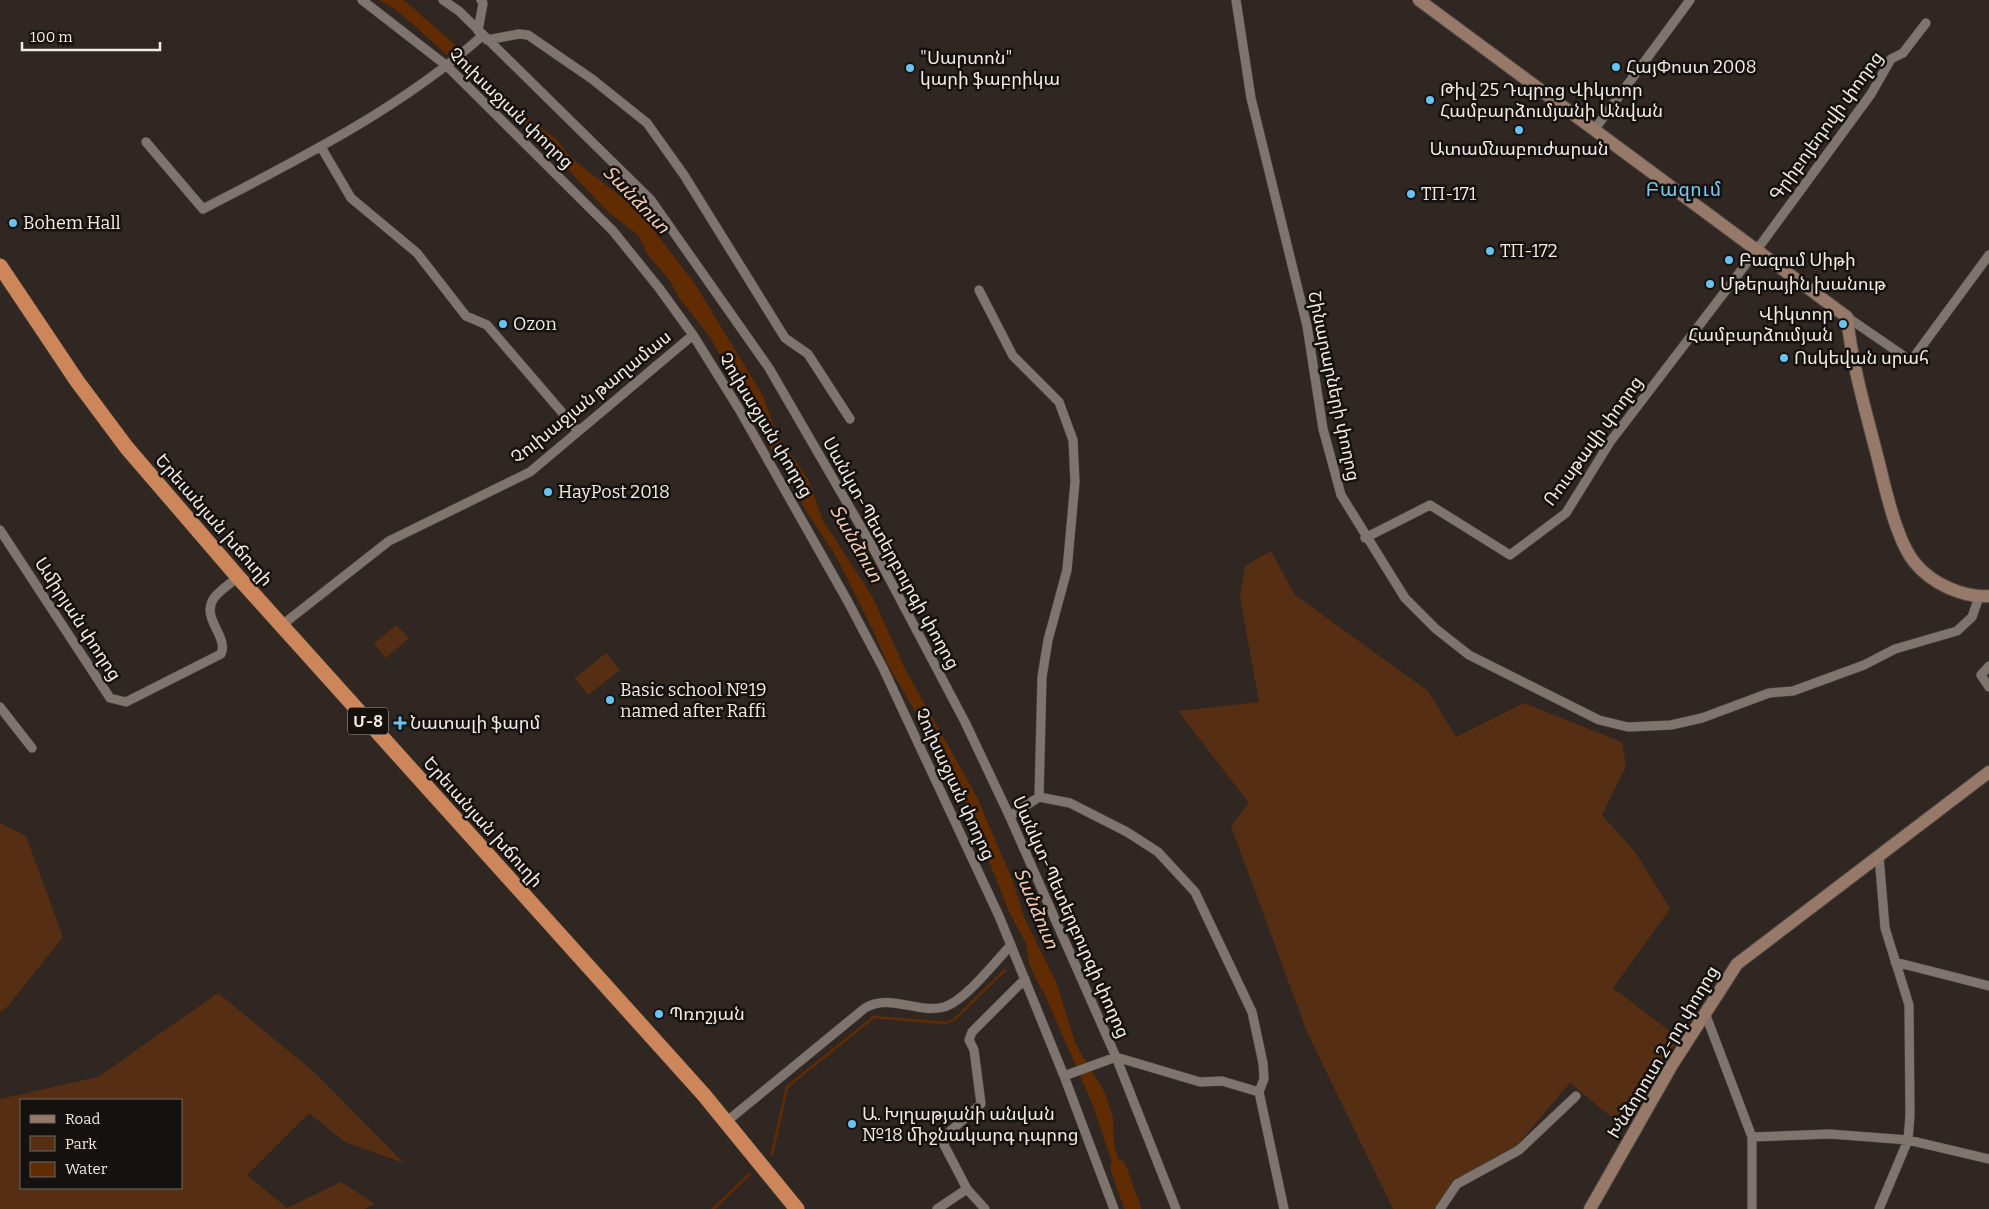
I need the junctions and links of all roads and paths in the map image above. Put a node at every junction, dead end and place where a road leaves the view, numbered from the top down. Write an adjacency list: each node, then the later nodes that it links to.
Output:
1 (362, 0): 9 (street, Չուխաջյան փողոց)
2 (443, 0): 8 (street, Սանկտ-Պետերբուրգի փողոց)
3 (481, 0): 8 (street)
4 (1236, 0): 22 (street, Շինարարների փողոց)
5 (1419, 0): 10 (street)
6 (1690, 0): 10 (street)
7 (1926, 23): 13 (street, Գրիբոյեդովի փողոց)
8 (482, 36): 9 (street); 19 (street); 32 (street, Սանկտ-Պետերբուրգի փողոց)
9 (450, 65): 12 (street); 18 (street, Չուխաջյան փողոց)
10 (1594, 130): 13 (street)
11 (146, 142): 12 (street)
12 (322, 147): 20 (street)
13 (1756, 251): 17 (street); 22 (street, Ռուսթավի փողոց)
14 (1989, 255): 17 (street)
15 (0, 266): 23 (highway, Երեւանյան խճուղի / Մ-8)
16 (980, 290): 31 (street)
17 (1847, 317): 24 (street)
18 (693, 335): 20 (street, Չուխաջյան թաղամաս); 34 (street, Չուխաջյան փողոց)
19 (850, 419)
20 (578, 432): 25 (street, Չուխաջյան թաղամաս)
21 (0, 530): 23 (street, Ամիրյան փողոց)
22 (1365, 538): 24 (street, Շինարարների փողոց)
23 (238, 577): 25 (highway, Երեւանյան խճուղի / Մ-8)
24 (1984, 597)
25 (282, 624): 43 (highway, Երեւանյան խճուղի / Մ-8)
26 (1989, 666): 27 (street)
27 (1989, 687)
28 (0, 707): 29 (street)
29 (32, 748)
30 (1989, 772): 33 (street, Խնձորուտ 2-րդ փողոց)
31 (1039, 797): 32 (street); 41 (street)
32 (1010, 816): 39 (street, Սանկտ-Պետերբուրգի փողոց)
33 (1878, 856): 35 (street); 38 (street, Խնձորուտ 2-րդ փողոց)
34 (1011, 945): 36 (street, Չուխաջյան փողոց); 43 (street)
35 (1895, 962): 37 (street); 45 (street)
36 (1025, 979): 40 (street, Չուխաջյան փողոց); 47 (street)
37 (1989, 986)
38 (1705, 1013): 44 (street); 55 (street, Խնձորուտ 2-րդ փողոց)
39 (1116, 1057): 40 (street); 41 (street); 52 (street, Սանկտ-Պետերբուրգի փողոց)
40 (1068, 1075): 51 (street, Չուխաջյան փողոց)
41 (1259, 1092): 53 (street)
42 (1576, 1096): 54 (street)
43 (726, 1122): 48 (highway, Երեւանյան խճուղի / Մ-8)
44 (1752, 1137): 45 (street); 56 (street)
45 (1908, 1140): 46 (street); 57 (street)
46 (1989, 1159)
47 (967, 1189): 49 (street); 50 (street)
48 (797, 1209)
49 (937, 1209)
50 (984, 1209)
51 (1114, 1209)
52 (1176, 1209)
53 (1284, 1209)
54 (1440, 1209)
55 (1590, 1209)
56 (1752, 1209)
57 (1879, 1209)

